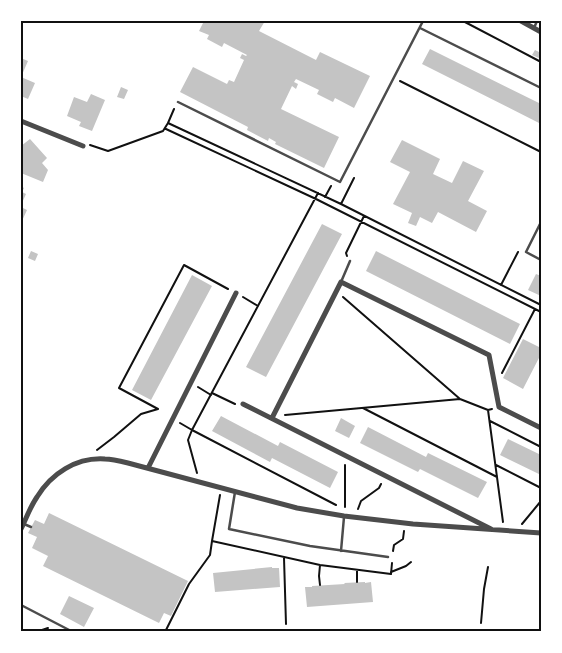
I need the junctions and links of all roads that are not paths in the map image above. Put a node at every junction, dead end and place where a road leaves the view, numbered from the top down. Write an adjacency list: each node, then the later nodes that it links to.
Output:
1 (423, 21): 4 (lane)
2 (521, 21): 5 (street)
3 (537, 21): 5 (lane)
4 (420, 28): 7 (lane); 8 (lane)
5 (534, 28): 6 (street)
6 (541, 32)
7 (541, 88)
8 (178, 102)
9 (21, 121): 10 (street)
10 (83, 146)
11 (541, 222): 12 (lane)
12 (541, 260)
13 (350, 261): 14 (lane)
14 (341, 282): 17 (street); 18 (street)
15 (236, 293): 19 (street)
16 (243, 404): 17 (street)
17 (273, 415): 25 (street)
18 (541, 428)
19 (148, 468): 20 (street); 22 (street)
20 (235, 492): 21 (street); 27 (lane)
21 (345, 513): 25 (street); 27 (lane)
22 (24, 524): 23 (lane); 24 (street)
23 (31, 527)
24 (21, 529)
25 (494, 530): 26 (street)
26 (541, 533)
27 (341, 551): 28 (lane)
28 (388, 557)
29 (21, 605): 30 (lane)
30 (73, 632)

